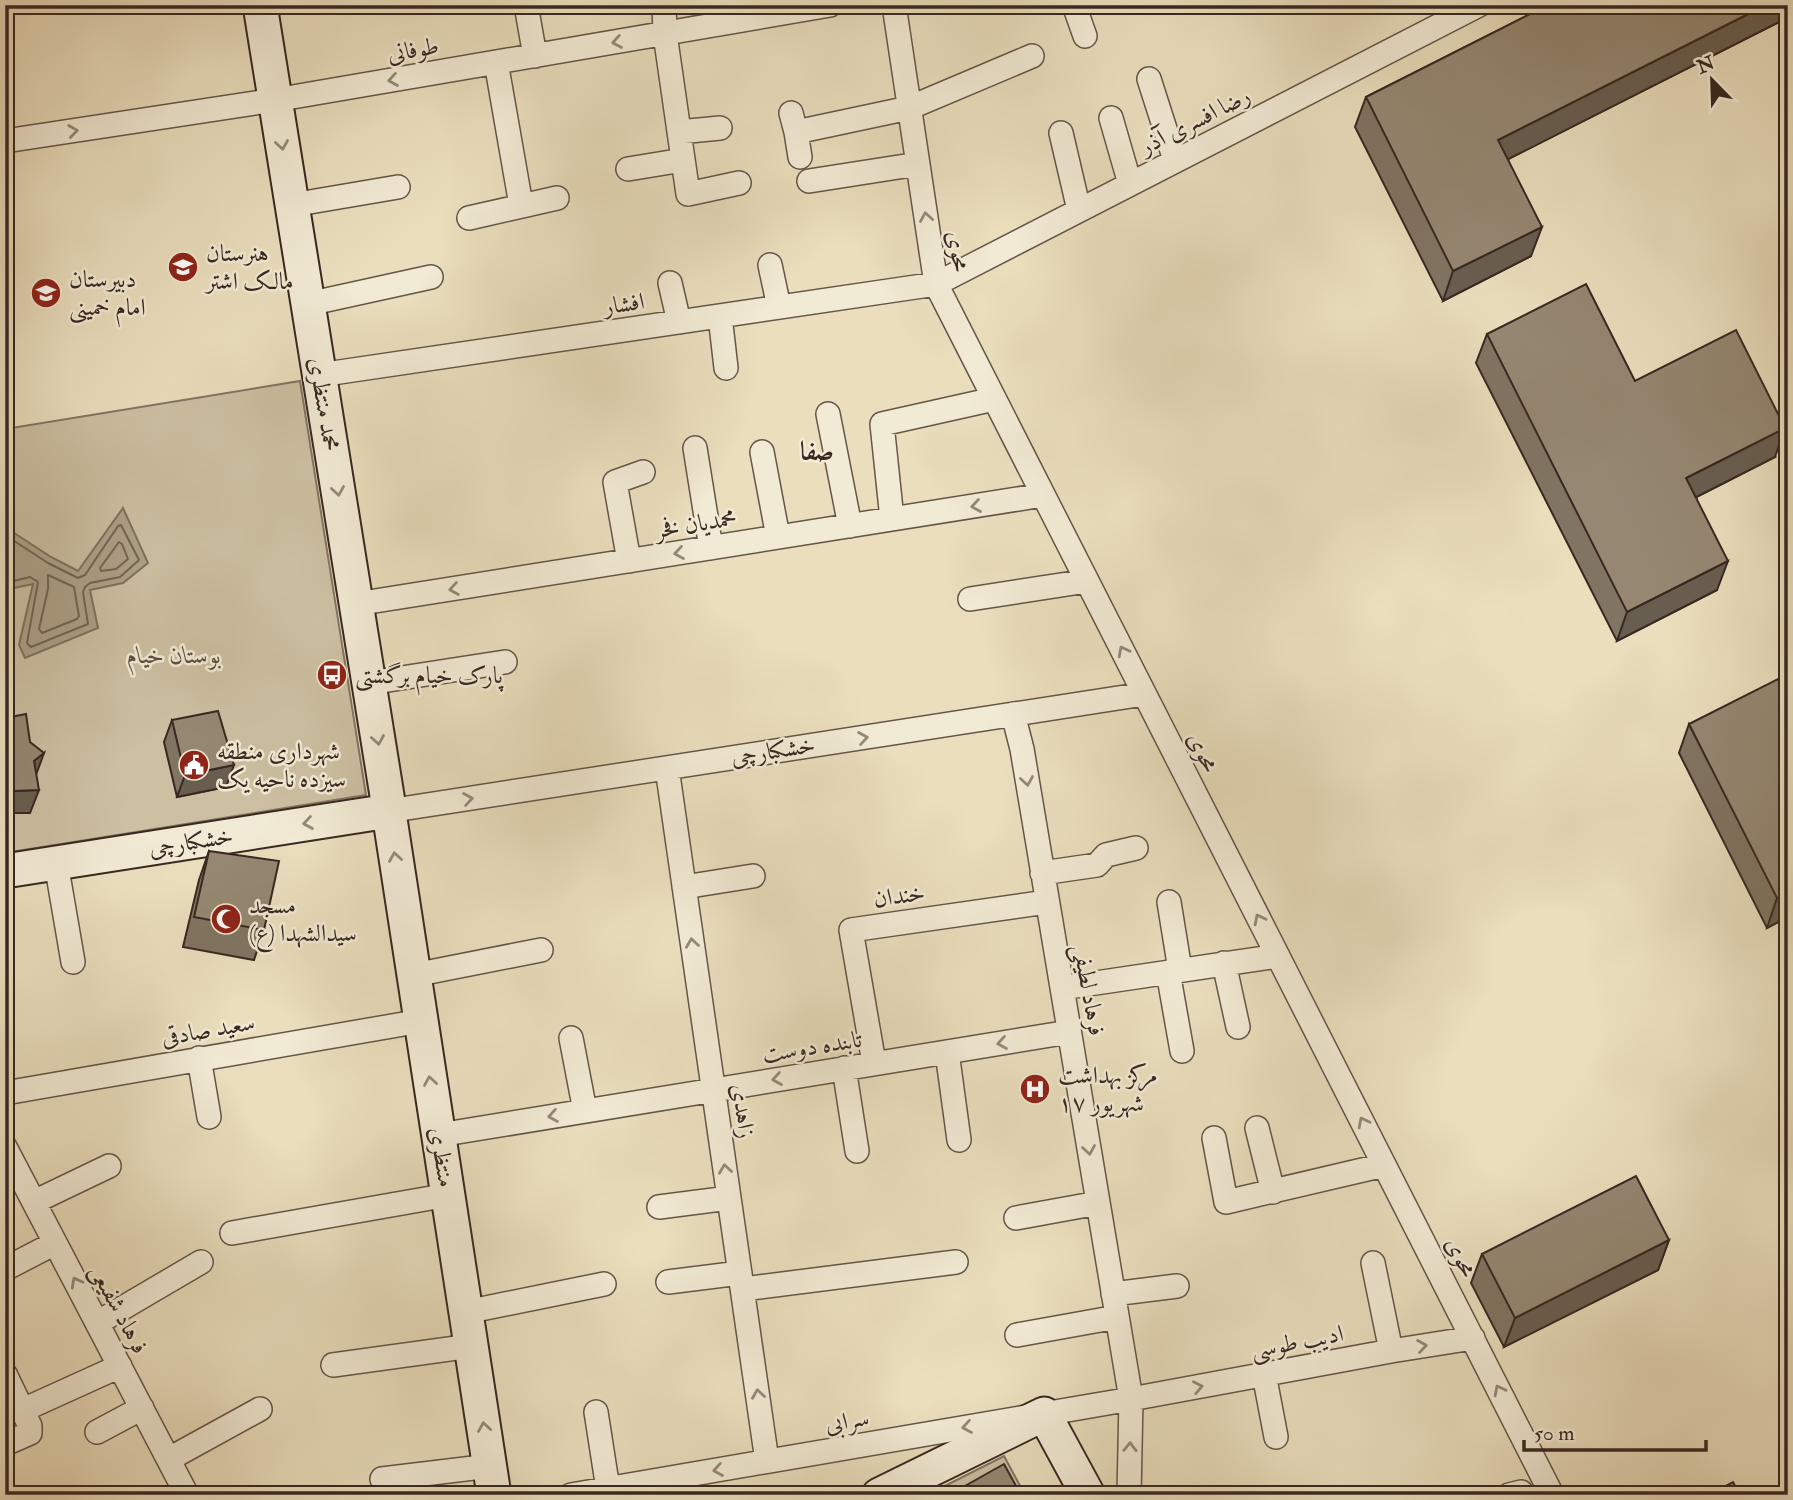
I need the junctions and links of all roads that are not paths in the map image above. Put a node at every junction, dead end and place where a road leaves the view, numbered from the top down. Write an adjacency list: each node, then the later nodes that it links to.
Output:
1 (260, 5): 14 (main road, محمد منتظری)
2 (526, 5): 10 (street)
3 (664, 5): 8 (street)
4 (830, 5): 8 (street, طوفانی)
5 (894, 5): 15 (street, محوی)
6 (1073, 5): 9 (street)
7 (1479, 5): 23 (street, رضا افسری آذر)
8 (665, 34): 10 (street, طوفانی, one-way to 10); 18 (street)
9 (1085, 36)
10 (535, 56): 12 (street, طوفانی)
11 (1032, 57): 15 (street)
12 (496, 62): 14 (street, طوفانی, one-way to 14); 32 (street)
13 (1149, 79): 23 (street)
14 (275, 100): 20 (street, طوفانی, one-way to 14); 31 (main road, محمد منتظری, one-way to 31)
15 (909, 108): 21 (street); 24 (street, محوی)
16 (1111, 118): 28 (street)
17 (720, 128): 18 (street)
18 (679, 132): 22 (street)
19 (1060, 133): 33 (street)
20 (5, 141)
21 (800, 158)
22 (683, 160): 25 (street); 27 (street)
23 (1175, 160): 28 (street, رضا افسری آذر)
24 (918, 164): 26 (street); 38 (street, محوی, one-way to 24)
25 (628, 169)
26 (809, 181)
27 (739, 183)
28 (1130, 184): 33 (street, رضا افسری آذر)
29 (398, 187): 31 (street)
30 (557, 198): 32 (street)
31 (292, 205): 39 (main road, محمد منتظری)
32 (521, 205): 34 (street)
33 (1079, 210): 38 (street, رضا افسری آذر)
34 (469, 218)
35 (770, 265): 40 (street)
36 (431, 277): 39 (street)
37 (670, 283): 42 (street)
38 (936, 284): 40 (street, افشار); 45 (street, محوی)
39 (308, 303): 44 (main road, محمد منتظری)
40 (779, 307): 41 (street, افشار)
41 (720, 316): 42 (street, افشار); 43 (street)
42 (679, 322): 44 (street, افشار)
43 (726, 368)
44 (319, 375): 58 (main road, محمد منتظری, one-way to 58)
45 (994, 399): 50 (street, محوی); 51 (street)
46 (828, 414): 52 (street)
47 (695, 448): 54 (street)
48 (762, 452): 53 (street)
49 (643, 472): 55 (street)
50 (1043, 495): 51 (street, محمدیان فخر, one-way to 51); 56 (street, محوی)
51 (892, 519): 52 (street, محمدیان فخر)
52 (850, 526): 53 (street, محمدیان فخر)
53 (778, 537): 54 (street, محمدیان فخر)
54 (711, 548): 55 (street, محمدیان فخر, one-way to 55)
55 (629, 561): 58 (street, محمدیان فخر, one-way to 58)
56 (1087, 581): 57 (street); 61 (street, محوی, one-way to 56)
57 (970, 599)
58 (356, 604): 60 (main road, محمد منتظری)
59 (505, 662): 60 (street)
60 (369, 683): 64 (main road, محمد منتظری, one-way to 64)
61 (1144, 694): 62 (street, خشکبارچی); 74 (street, محوی, one-way to 61)
62 (1013, 714): 63 (street, خشکبارچی, one-way to 62); 68 (street, فرهاد لطیفی, one-way to 68)
63 (667, 768): 64 (street, خشکبارچی, one-way to 63); 70 (street, زاهدی)
64 (389, 811): 66 (main road, خشکبارچی, one-way to 66); 78 (main road, منتظری, one-way to 64)
65 (1136, 848): 68 (street)
66 (56, 863): 67 (main road, خشکبارچی); 75 (street)
67 (5, 871)
68 (1042, 873): 71 (street, فرهاد لطیفی)
69 (753, 876): 70 (street)
70 (684, 887): 89 (street, زاهدی, one-way to 70)
71 (1047, 902): 79 (street, فرهاد لطیفی); 87 (street, خندان)
72 (1169, 902): 77 (street)
73 (541, 950): 78 (street)
74 (1278, 956): 76 (street); 99 (street, محوی, one-way to 74)
75 (73, 962)
76 (1224, 963): 77 (street); 81 (street)
77 (1174, 971): 79 (street); 84 (street)
78 (414, 975): 80 (main road, منتظری)
79 (1062, 988): 82 (street, فرهاد لطیفی)
80 (421, 1021): 86 (street, سعید صادقی); 94 (main road, منتظری, one-way to 80)
81 (1238, 1027)
82 (1069, 1032): 85 (street, تابنده دوست, one-way to 85); 105 (street, فرهاد لطیفی, one-way to 105)
83 (571, 1038): 91 (street)
84 (1182, 1051)
85 (947, 1052): 87 (street, تابنده دوست); 96 (street)
86 (199, 1058): 90 (street, سعید صادقی); 92 (street)
87 (874, 1063): 88 (street, تابنده دوست)
88 (844, 1068): 89 (street, تابنده دوست, one-way to 89); 98 (street)
89 (713, 1089): 91 (street, تابنده دوست); 103 (street, زاهدی, one-way to 89)
90 (5, 1093)
91 (585, 1111): 94 (street, تابنده دوست, one-way to 94)
92 (209, 1117)
93 (1257, 1128): 101 (street)
94 (439, 1135): 102 (main road, منتظری)
95 (1214, 1138): 101 (street)
96 (959, 1140)
97 (5, 1147): 104 (street, فرهاد شفیعی)
98 (857, 1151)
99 (1384, 1165): 101 (street); 123 (street, محوی)
100 (109, 1166): 104 (street)
101 (1272, 1192)
102 (448, 1195): 108 (street); 119 (main road, منتظری)
103 (729, 1198): 106 (street); 114 (street, زاهدی)
104 (34, 1202): 109 (street, فرهاد شفیعی)
105 (1098, 1203): 107 (street); 118 (street, فرهاد لطیفی)
106 (659, 1206)
107 (1016, 1218)
108 (232, 1233)
109 (55, 1243): 113 (street); 121 (street, فرهاد شفیعی, one-way to 109)
110 (201, 1262): 121 (street)
111 (956, 1262): 114 (street)
112 (1373, 1263): 125 (street)
113 (5, 1269)
114 (741, 1281): 115 (street); 140 (street, زاهدی, one-way to 114)
115 (667, 1282)
116 (604, 1284): 119 (street)
117 (1177, 1286): 118 (street)
118 (1113, 1294): 120 (street, فرهاد لطیفی)
119 (466, 1312): 124 (main road, منتظری)
120 (1117, 1317): 122 (street); 130 (street, فرهاد لطیفی)
121 (97, 1323): 127 (street, فرهاد شفیعی)
122 (1017, 1335)
123 (1473, 1338): 125 (street, ادیب طوسی, one-way to 123); 149 (street, محوی, one-way to 123)
124 (471, 1346): 126 (street); 142 (main road, منتظری, one-way to 124)
125 (1391, 1351): 129 (street, ادیب طوسی)
126 (333, 1365)
127 (120, 1366): 131 (street, فرهاد شفیعی); 133 (street)
128 (5, 1374): 133 (street)
129 (1264, 1374): 130 (street, ادیب طوسی, one-way to 129); 137 (street)
130 (1131, 1399): 135 (street, سرابی); 148 (street, فرهاد لطیفی, one-way to 130)
131 (142, 1408): 136 (street); 139 (street, فرهاد شفیعی)
132 (260, 1409): 139 (street)
133 (23, 1410): 138 (street)
134 (596, 1412): 143 (street)
135 (1044, 1414): 140 (street, سرابی, one-way to 140); 146 (main road); 147 (main road)
136 (97, 1433)
137 (1276, 1437)
138 (5, 1444)
139 (169, 1459): 144 (street, فرهاد شفیعی)
140 (767, 1461): 143 (street, سرابی, one-way to 143)
141 (382, 1479): 142 (street)
142 (492, 1480)
143 (608, 1489): 145 (street, سرابی)
144 (187, 1495)
145 (571, 1495)
146 (879, 1495)
147 (1088, 1495)
148 (1129, 1495)
149 (1552, 1495)

